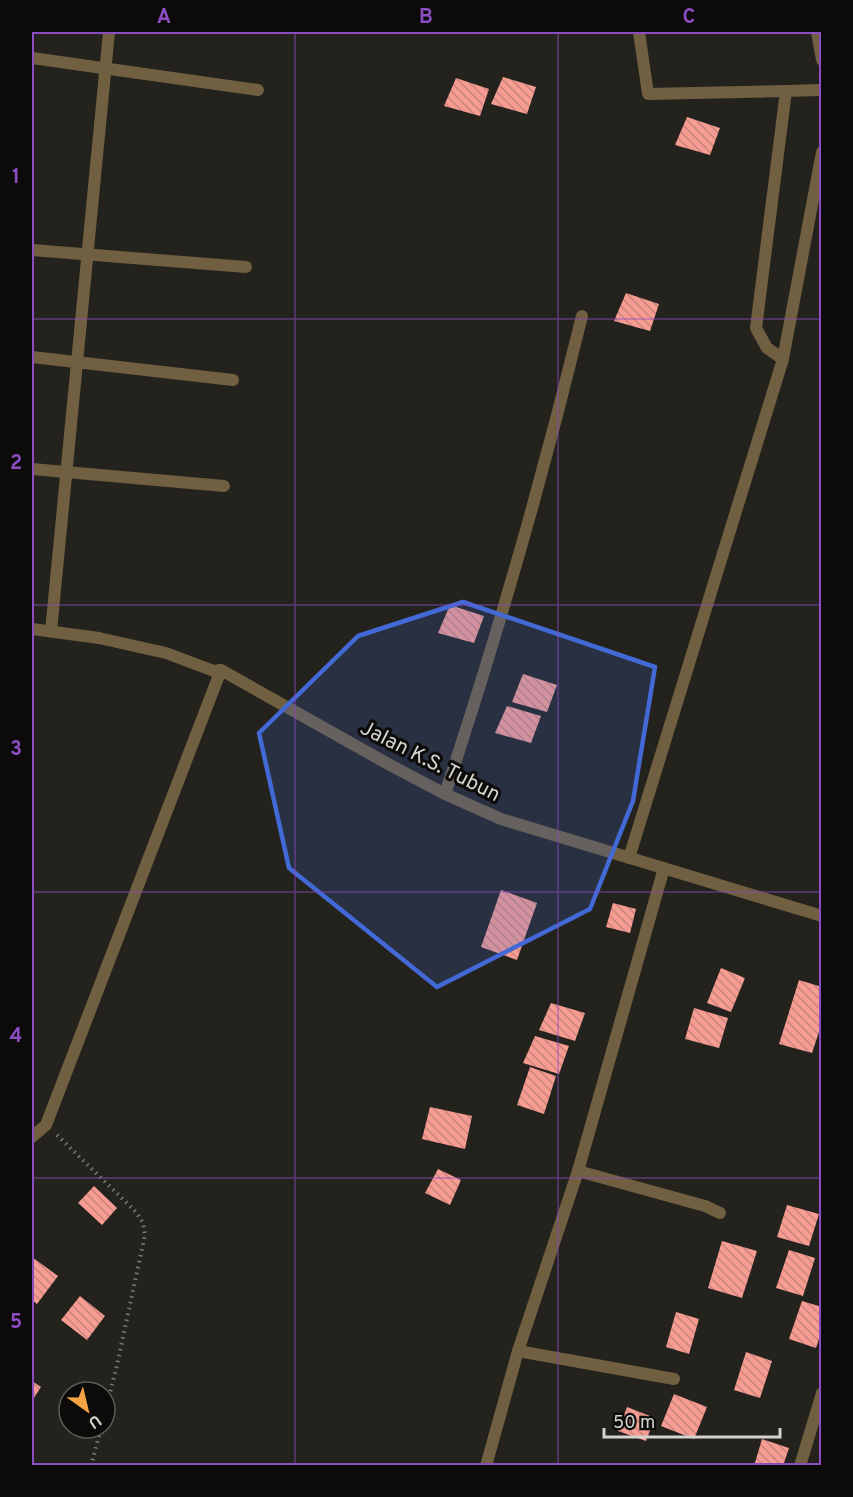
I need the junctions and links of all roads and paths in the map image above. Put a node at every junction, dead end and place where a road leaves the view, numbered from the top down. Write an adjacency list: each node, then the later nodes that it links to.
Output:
1 (109, 32): 6 (street)
2 (639, 32): 9 (street)
3 (817, 32): 5 (street)
4 (32, 58): 6 (street)
5 (822, 60)
6 (105, 69): 7 (street); 12 (street)
7 (258, 90)
8 (822, 90): 9 (street)
9 (786, 91): 16 (street)
10 (822, 152): 16 (street)
11 (32, 250): 12 (street)
12 (87, 254): 13 (street); 17 (street)
13 (246, 267)
14 (582, 316): 25 (street)
15 (32, 357): 17 (street)
16 (783, 359): 26 (street)
17 (77, 362): 18 (street); 20 (street)
18 (233, 380)
19 (32, 469): 20 (street)
20 (66, 473): 21 (street); 23 (street)
21 (224, 486)
22 (32, 629): 23 (street, Jalan K.S. Tubun)
23 (51, 631): 24 (street, Jalan K.S. Tubun)
24 (221, 670): 25 (street, Jalan K.S. Tubun); 29 (street)
25 (445, 794): 26 (street, Jalan K.S. Tubun)
26 (629, 858): 27 (street, Jalan K.S. Tubun)
27 (664, 868): 28 (street, Jalan K.S. Tubun); 31 (street)
28 (822, 916)
29 (46, 1125): 30 (street); 34 (path)
30 (32, 1137)
31 (578, 1171): 32 (street); 33 (street)
32 (720, 1213)
33 (518, 1351): 35 (street); 39 (street)
34 (113, 1380)
35 (674, 1380)
36 (822, 1393): 40 (street)
37 (98, 1440): 38 (path)
38 (91, 1466)
39 (486, 1466)
40 (800, 1466)

